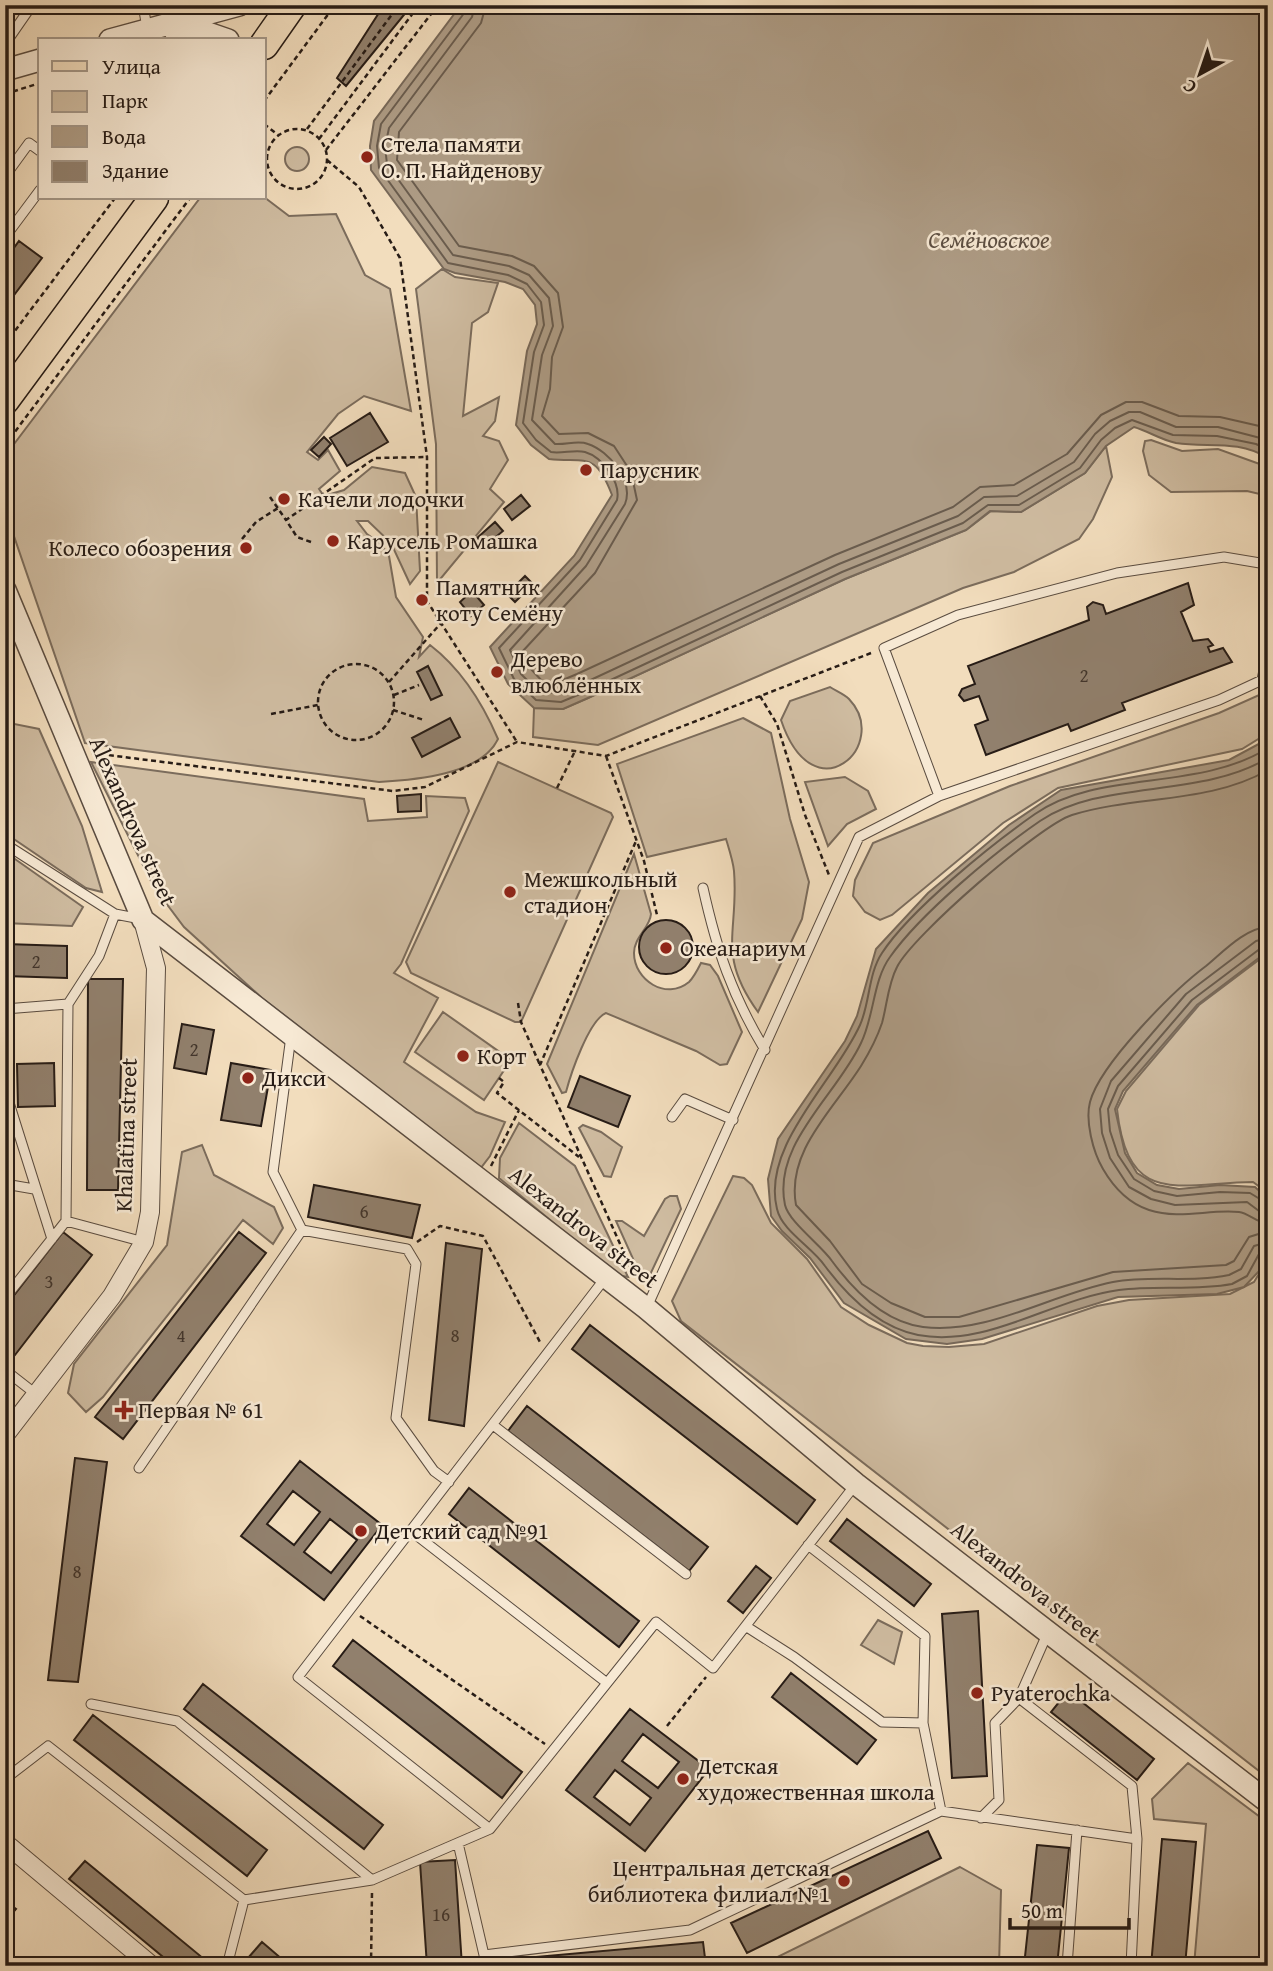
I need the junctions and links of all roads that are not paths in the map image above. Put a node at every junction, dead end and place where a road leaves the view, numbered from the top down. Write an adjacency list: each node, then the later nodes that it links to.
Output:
1 (32, 5): 9 (lane)
2 (143, 5): 5 (lane)
3 (239, 5): 5 (street)
4 (284, 8): 8 (main road)
5 (147, 35): 6 (street); 7 (street)
6 (125, 38)
7 (222, 38)
8 (266, 41)
9 (5, 44)
10 (38, 61): 11 (street)
11 (5, 70)
12 (38, 150): 13 (lane)
13 (5, 176)
14 (38, 193): 16 (lane)
15 (153, 200): 17 (main road)
16 (5, 237)
17 (5, 400)
18 (1268, 570): 21 (lane)
19 (5, 590): 25 (street, Alexandrova street)
20 (1268, 650): 21 (lane)
21 (939, 796): 29 (lane)
22 (5, 844): 24 (lane)
23 (703, 888): 29 (lane)
24 (115, 914): 25 (lane); 26 (lane)
25 (143, 920): 28 (street, Alexandrova street); 38 (street, Khalatina street)
26 (68, 1004): 27 (lane); 35 (lane)
27 (5, 1009)
28 (292, 1034): 36 (lane); 39 (street, Alexandrova street)
29 (765, 1050): 32 (lane)
30 (5, 1090): 34 (lane)
31 (672, 1117): 32 (lane)
32 (733, 1120): 41 (lane)
33 (5, 1184): 34 (lane)
34 (34, 1189): 37 (lane)
35 (66, 1221): 37 (lane); 38 (lane)
36 (302, 1230): 46 (lane); 47 (lane)
37 (52, 1239): 40 (lane)
38 (144, 1242): 43 (street, Khalatina street)
39 (606, 1278): 41 (street, Alexandrova street); 44 (lane)
40 (5, 1298)
41 (646, 1308): 48 (street, Alexandrova street)
42 (5, 1370): 43 (lane)
43 (37, 1395): 45 (street, Khalatina street)
44 (493, 1425): 47 (lane); 51 (lane)
45 (5, 1435)
46 (139, 1468)
47 (449, 1482): 49 (lane)
48 (856, 1484): 50 (lane); 53 (street, Alexandrova street)
49 (411, 1531): 54 (lane); 62 (lane)
50 (808, 1545): 52 (lane); 57 (lane)
51 (686, 1574)
52 (747, 1627): 54 (lane); 57 (lane)
53 (1048, 1632): 55 (lane); 59 (street, Alexandrova street)
54 (607, 1683): 62 (lane)
55 (1019, 1698): 61 (lane); 64 (lane)
56 (91, 1704): 67 (lane)
57 (923, 1723): 60 (lane)
58 (5, 1779): 68 (lane)
59 (1268, 1802)
60 (941, 1811): 61 (lane); 65 (lane)
61 (981, 1818): 63 (lane)
62 (490, 1829): 65 (lane)
63 (1077, 1830): 64 (lane); 71 (lane)
64 (1137, 1839): 72 (lane)
65 (458, 1843): 67 (lane)
66 (7, 1849): 69 (street)
67 (372, 1880): 68 (lane)
68 (244, 1900): 70 (lane)
69 (152, 1966)
70 (227, 1966)
71 (1067, 1966)
72 (1131, 1966)

